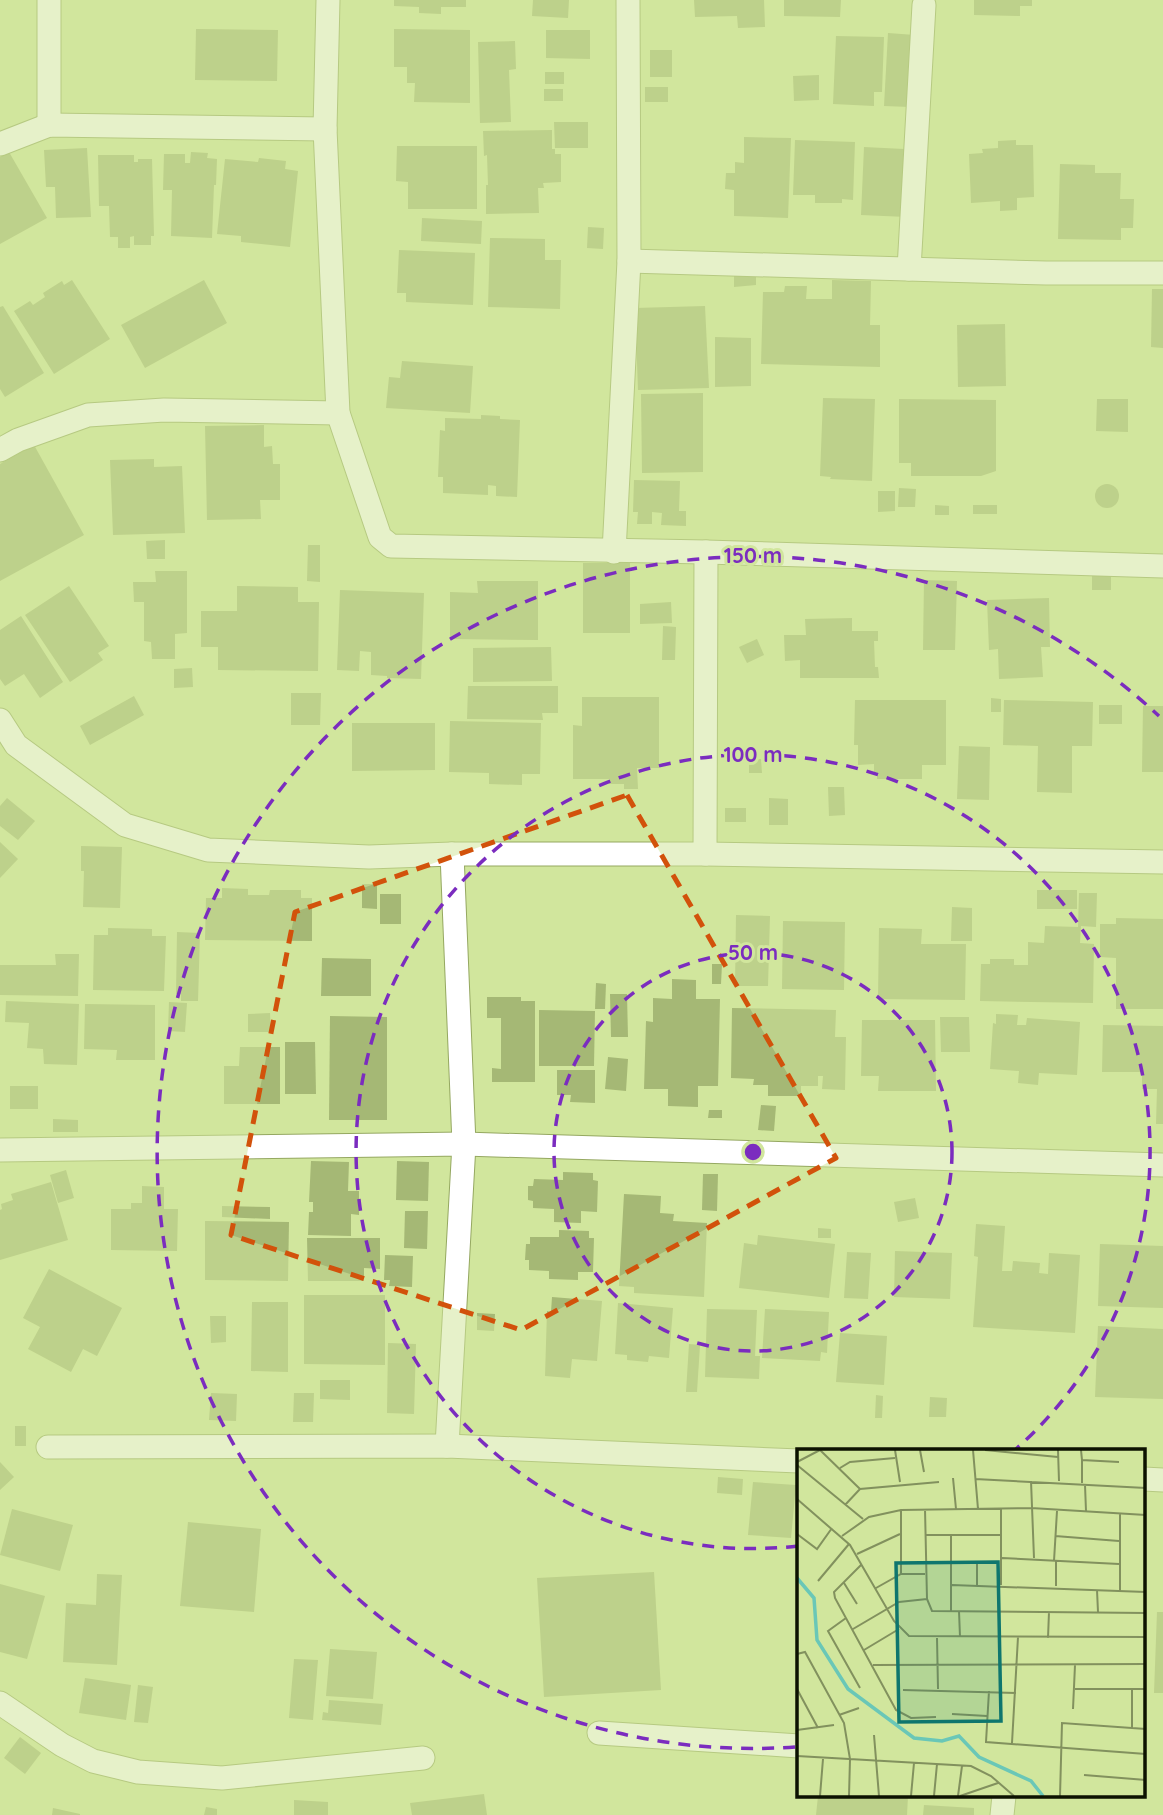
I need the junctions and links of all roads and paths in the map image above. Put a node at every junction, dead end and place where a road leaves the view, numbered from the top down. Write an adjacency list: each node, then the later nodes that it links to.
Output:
1 (49, 0): 5 (street)
2 (328, 0): 6 (street)
3 (628, 0): 8 (street)
4 (924, 5): 9 (street)
5 (49, 125): 6 (street); 7 (street)
6 (325, 129): 11 (street)
7 (0, 144)
8 (629, 261): 9 (street); 13 (street)
9 (909, 269): 10 (street)
10 (1163, 273)
11 (338, 413): 12 (street); 13 (street)
12 (0, 450)
13 (614, 552): 14 (street)
14 (706, 552): 15 (street); 19 (street)
15 (1163, 566)
16 (0, 720): 17 (street)
17 (8, 751): 18 (street)
18 (452, 854): 19 (street); 21 (street)
19 (705, 854): 20 (street)
20 (1163, 862)
21 (464, 1143): 22 (street); 23 (street); 24 (street)
22 (0, 1150)
23 (1163, 1165)
24 (447, 1446): 25 (street); 26 (street)
25 (48, 1447)
26 (797, 1461)
27 (0, 1703): 30 (street)
28 (599, 1733): 29 (street)
29 (797, 1746)
30 (423, 1758)

